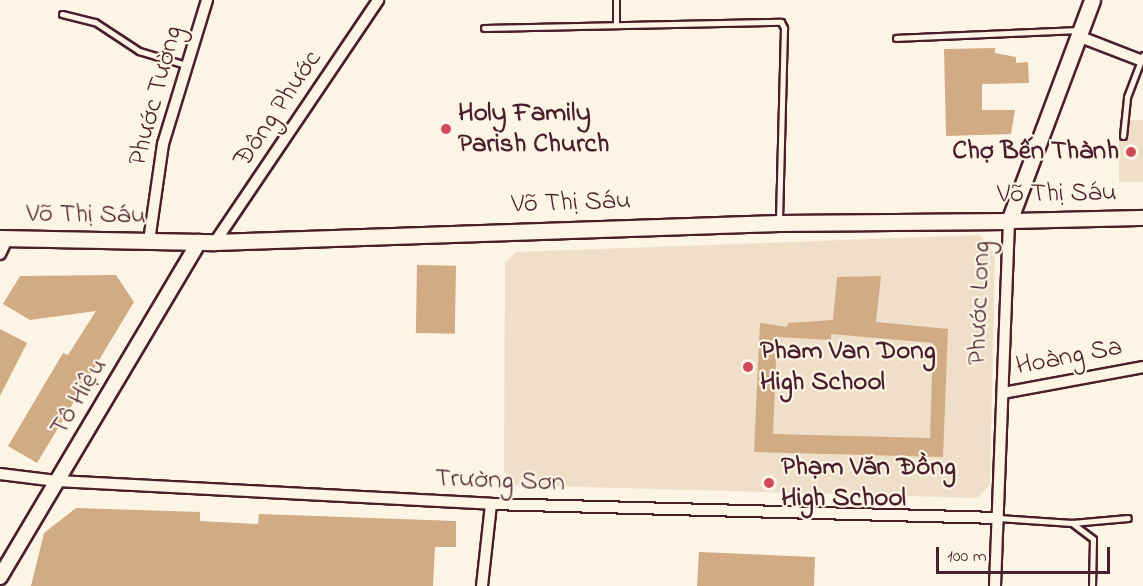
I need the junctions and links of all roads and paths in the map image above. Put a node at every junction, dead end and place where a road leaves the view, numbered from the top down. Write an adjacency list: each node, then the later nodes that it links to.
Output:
1 (207, 0): 11 (street, Phước Tường)
2 (378, 0): 18 (street, Đông Phước)
3 (616, 0): 6 (lane)
4 (1092, 0): 8 (main road, Phước Long)
5 (62, 14): 11 (lane)
6 (616, 24): 7 (lane); 15 (lane)
7 (484, 28)
8 (1079, 33): 9 (lane); 10 (street); 14 (main road, Phước Long)
9 (896, 38)
10 (1142, 57): 12 (lane)
11 (186, 65): 17 (street, Phước Tường)
12 (1123, 136)
13 (1143, 218): 14 (street, Võ Thị Sáu)
14 (1009, 221): 15 (main road, Võ Thị Sáu); 21 (street, Phước Long)
15 (779, 223): 18 (main road, Võ Thị Sáu)
16 (3, 239): 17 (main road, Võ Thị Sáu); 19 (street)
17 (149, 241): 18 (main road, Võ Thị Sáu)
18 (207, 242): 23 (street, Tô Hiệu)
19 (0, 254)
20 (1143, 367): 21 (street, Hoàng Sa)
21 (1002, 393): 25 (street, Phước Long)
22 (0, 474): 23 (street, Trường Sơn)
23 (57, 481): 24 (street, Trường Sơn); 28 (street, Tô Hiệu)
24 (491, 504): 25 (street, Trường Sơn); 29 (street)
25 (998, 518): 27 (lane); 30 (street, Phước Long)
26 (1128, 518): 27 (lane)
27 (1072, 523): 31 (lane)
28 (0, 577)
29 (482, 586)
30 (995, 586)
31 (1092, 586)

